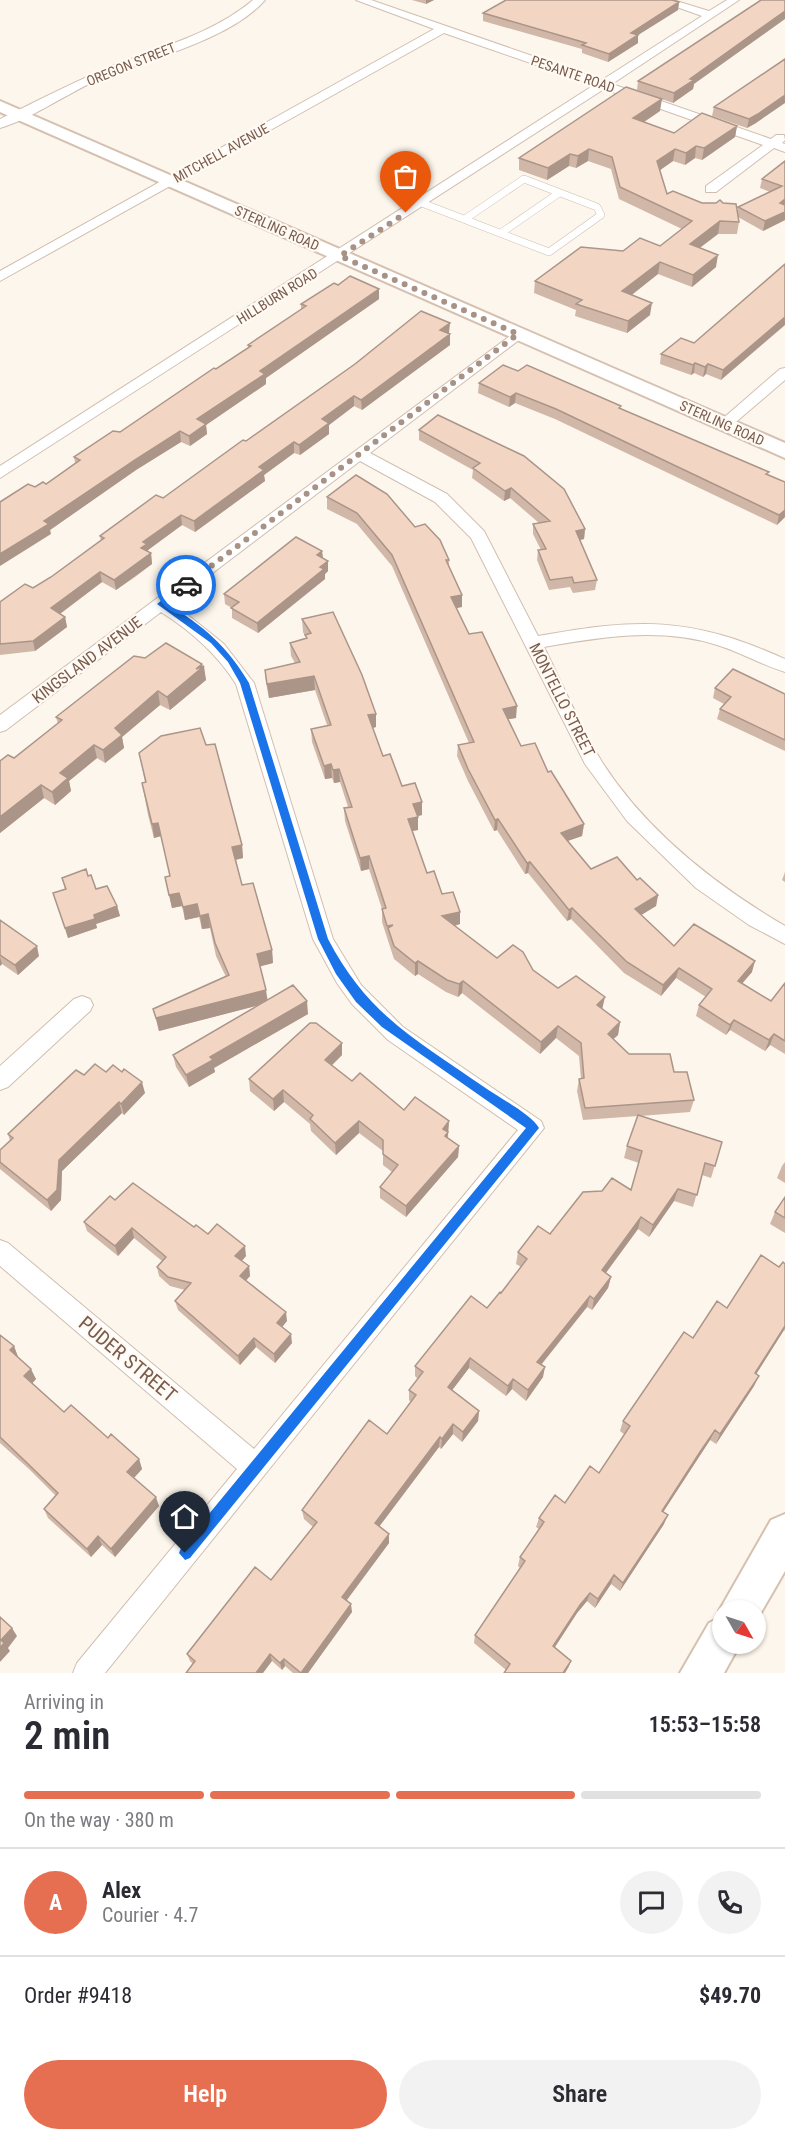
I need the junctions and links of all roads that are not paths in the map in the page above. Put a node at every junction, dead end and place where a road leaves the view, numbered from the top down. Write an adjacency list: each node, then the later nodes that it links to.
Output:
1 (260, 0): 9 (street, OREGON STREET)
2 (361, 0): 6 (street, PESANTE ROAD)
3 (662, 0): 5 (street)
4 (734, 0): 5 (street, HILLBURN ROAD)
5 (710, 15): 7 (street, HILLBURN ROAD)
6 (443, 29): 7 (street, PESANTE ROAD); 13 (street, MITCHELL AVENUE)
7 (604, 85): 12 (street, PESANTE ROAD); 16 (street, HILLBURN ROAD)
8 (0, 106): 9 (street, STERLING ROAD)
9 (19, 114): 10 (street, OREGON STREET); 13 (street, STERLING ROAD)
10 (0, 124)
11 (785, 135): 12 (street)
12 (779, 146): 14 (street)
13 (170, 181): 19 (street, STERLING ROAD); 20 (street, MITCHELL AVENUE)
14 (711, 189)
15 (559, 193): 17 (lane); 18 (lane); 18 (lane)
16 (422, 203): 17 (lane); 19 (street, HILLBURN ROAD)
17 (465, 219): 18 (lane)
18 (501, 233)
19 (340, 256): 21 (street, STERLING ROAD); 26 (street, HILLBURN ROAD)
20 (0, 277)
21 (518, 334): 23 (street, STERLING ROAD); 25 (street, KINGSLAND AVENUE)
22 (785, 372): 23 (street)
23 (725, 424): 24 (street, STERLING ROAD)
24 (785, 451)
25 (359, 454): 27 (street, KINGSLAND AVENUE); 28 (street, MONTELLO STREET)
26 (0, 473)
27 (161, 604): 30 (street, KINGSLAND AVENUE); 36 (street)
28 (534, 643): 29 (street); 32 (street, MONTELLO STREET)
29 (785, 666)
30 (8, 709): 31 (street, KINGSLAND AVENUE)
31 (0, 725)
32 (785, 936)
33 (82, 1005): 34 (street)
34 (0, 1080)
35 (0, 1251): 36 (street, PUDER STREET)
36 (256, 1468): 40 (street)
37 (785, 1534): 38 (street)
38 (746, 1600)
39 (713, 1654): 41 (street)
40 (87, 1673)
41 (701, 1673)

